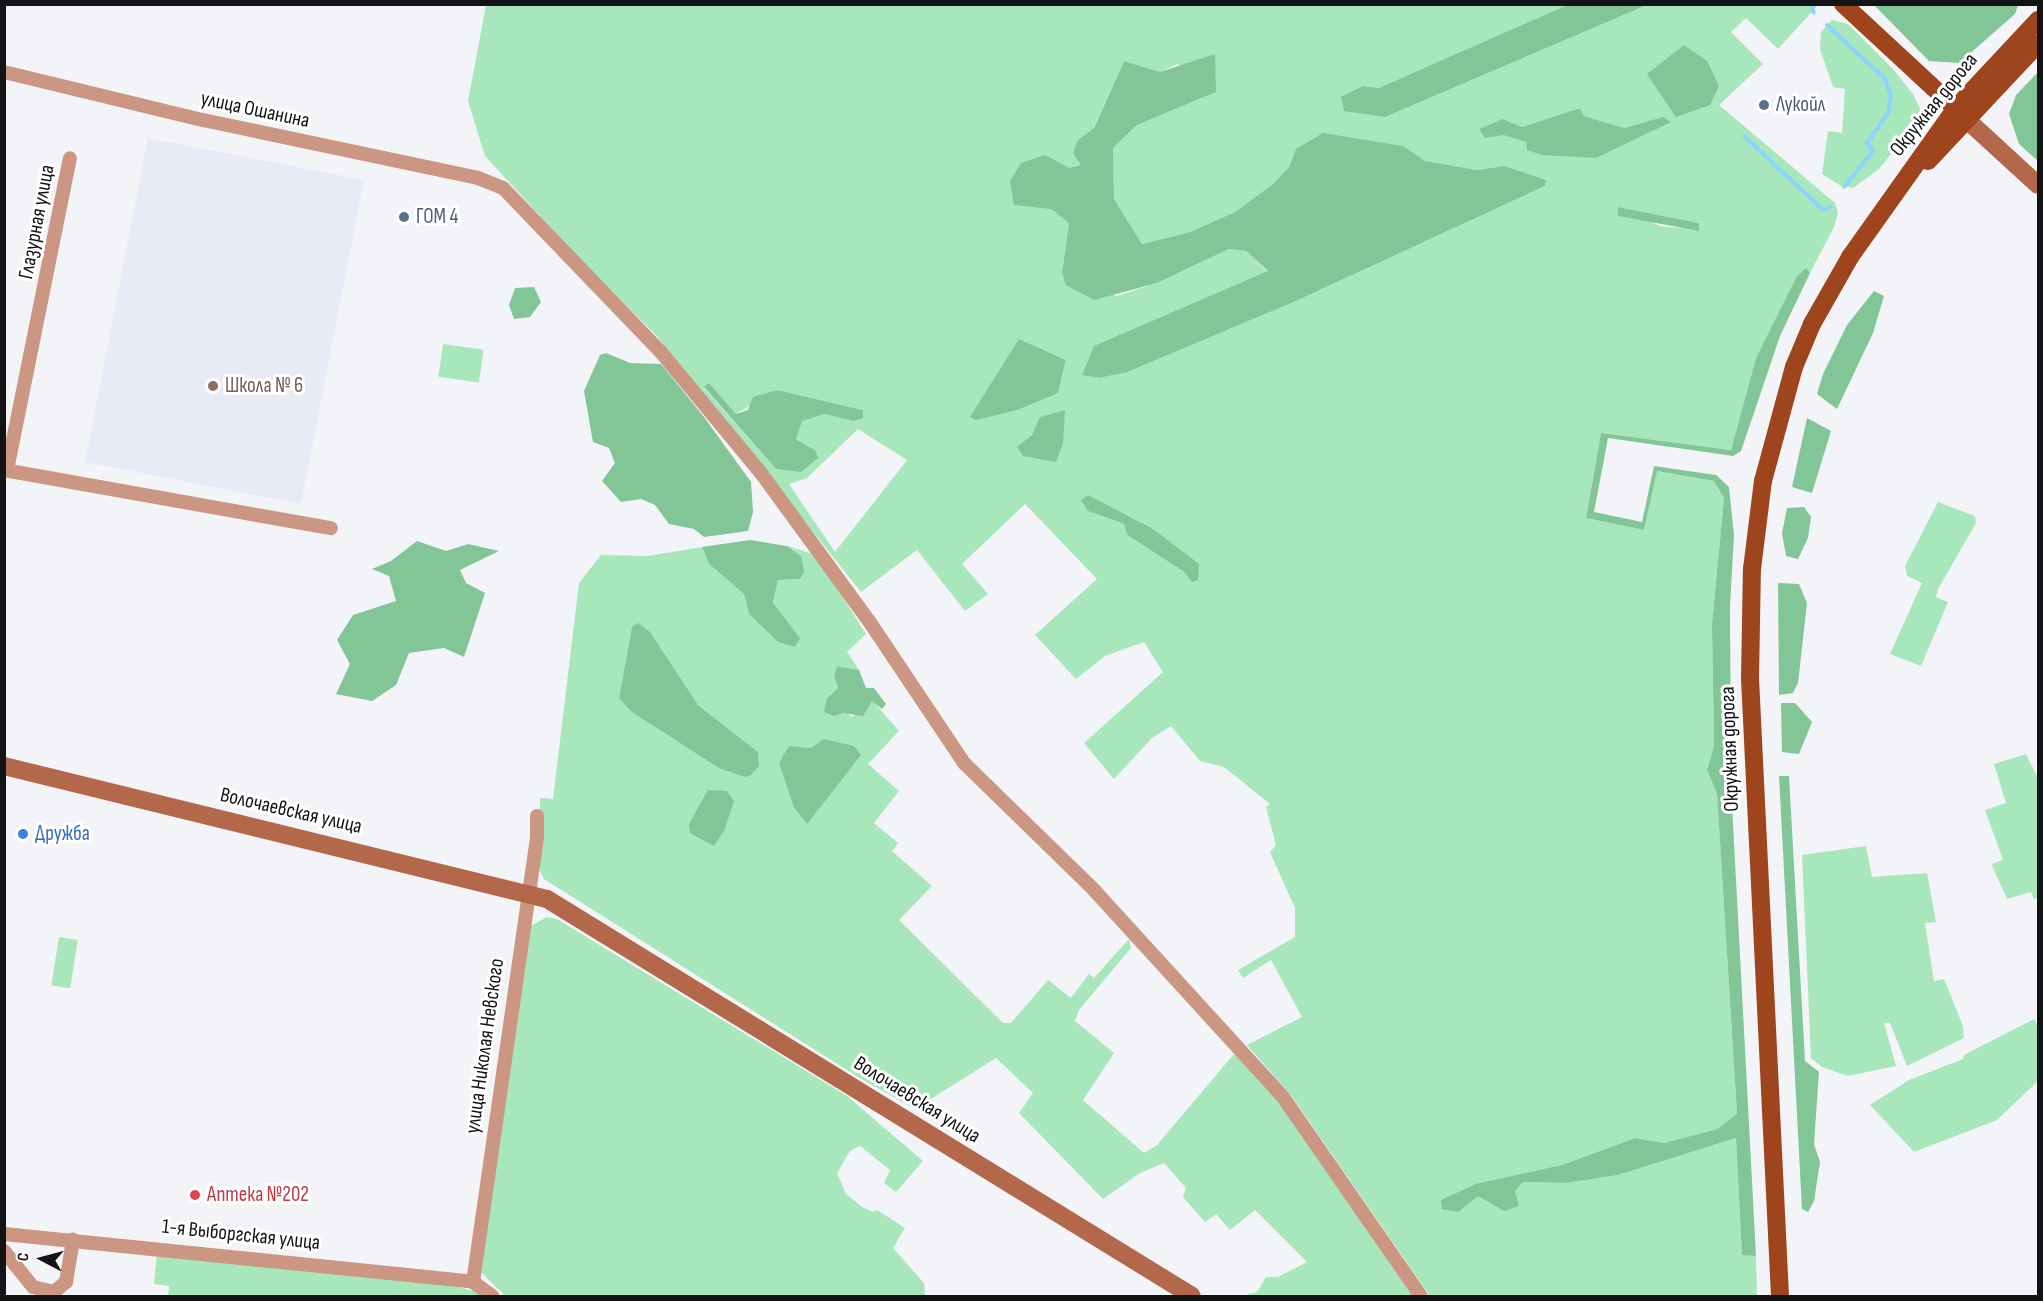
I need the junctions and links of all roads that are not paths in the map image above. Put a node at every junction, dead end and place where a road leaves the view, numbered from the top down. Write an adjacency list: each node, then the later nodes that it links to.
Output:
1 (1844, 4): 5 (main road)
2 (2038, 20): 5 (main road, Окружная дорога)
3 (2038, 45): 5 (main road, Окружная дорога)
4 (4, 72): 19 (street, улица Ошанина)
5 (1961, 114): 7 (street); 20 (main road, Окружная дорога)
6 (70, 158): 8 (street, Глазурная улица)
7 (2038, 185)
8 (6, 470): 9 (street)
9 (331, 528)
10 (4, 766): 12 (street, Волочаевская улица)
11 (537, 816): 12 (street, улица Николая Невского)
12 (529, 892): 16 (street, улица Николая Невского); 18 (street, Волочаевская улица)
13 (4, 1234): 14 (street, 1-я Выборгская улица)
14 (73, 1240): 15 (street); 16 (street, 1-я Выборгская улица)
15 (4, 1251)
16 (473, 1282): 17 (street)
17 (492, 1296)
18 (1192, 1296)
19 (1421, 1296)
20 (1780, 1296)

